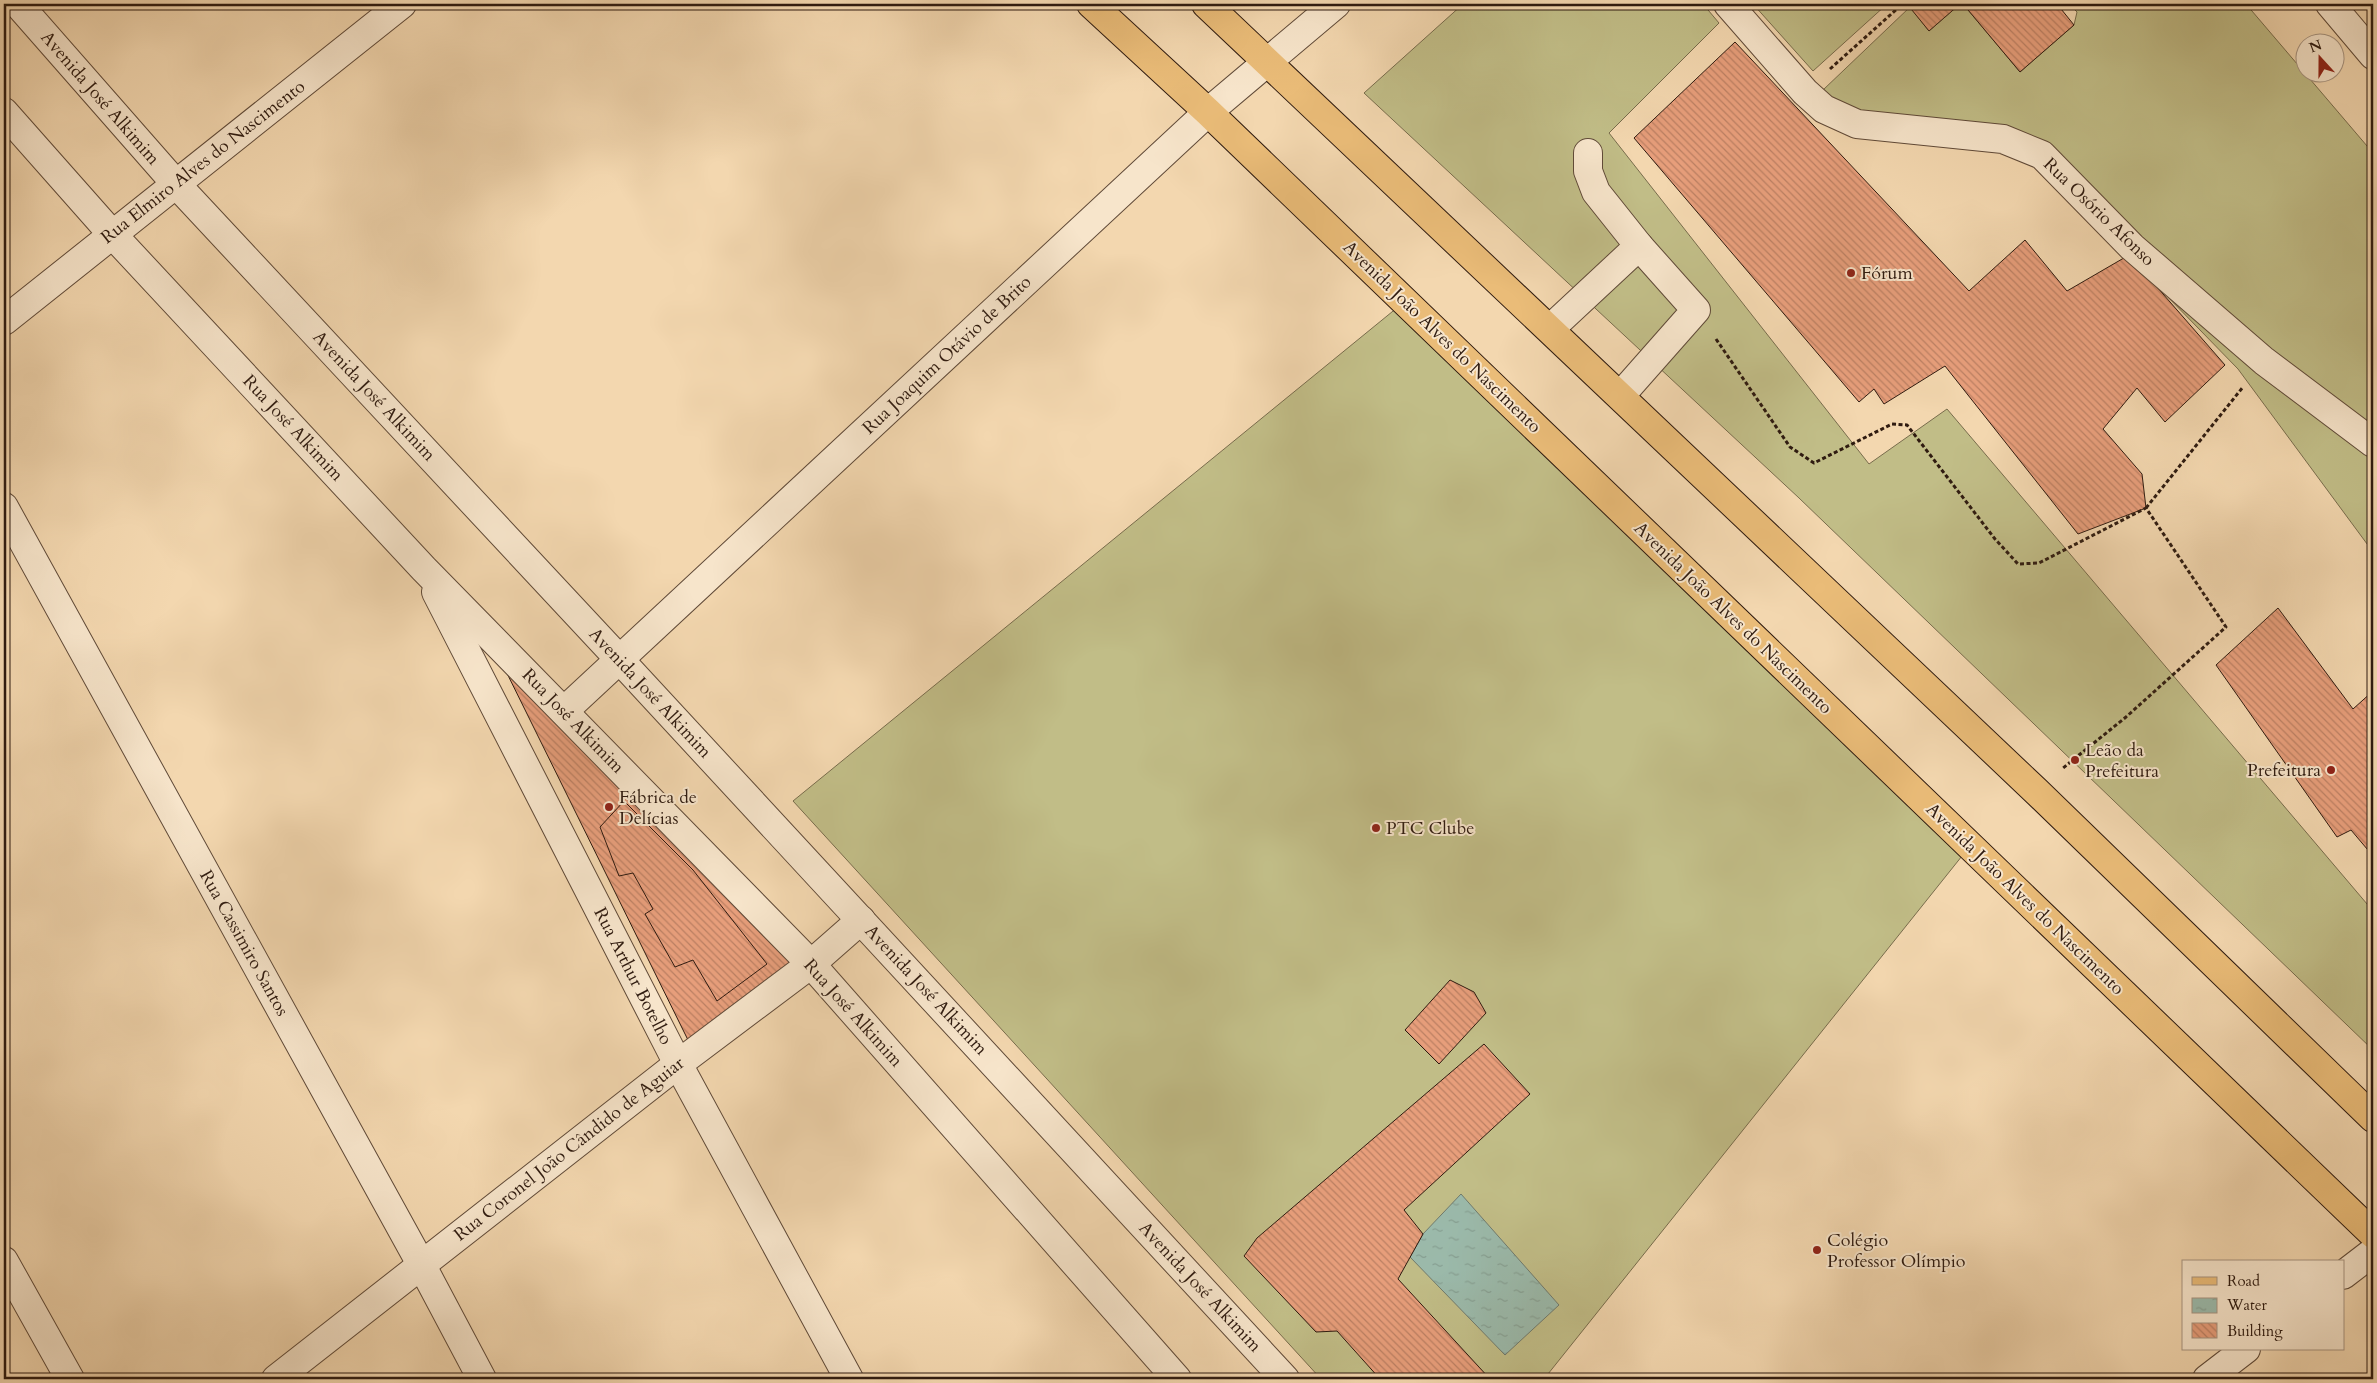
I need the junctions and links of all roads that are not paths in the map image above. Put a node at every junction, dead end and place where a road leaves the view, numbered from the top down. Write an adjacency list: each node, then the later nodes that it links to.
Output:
1 (18, 4): 13 (street, Avenida José Alkimim)
2 (402, 4): 13 (street, Rua Elmiro Alves do Nascimento)
3 (1091, 4): 11 (main road, Avenida João Alves do Nascimento)
4 (1206, 4): 9 (main road)
5 (1336, 4): 9 (street, Rua Joaquim Otávio de Brito)
6 (1728, 4): 19 (street, Rua Osório Afonso)
7 (2330, 4): 8 (street)
8 (2373, 55)
9 (1267, 63): 11 (street, Rua Joaquim Otávio de Brito); 17 (main road)
10 (4, 112): 14 (street, Rua José Alkimim)
11 (1208, 112): 22 (street, Rua Joaquim Otávio de Brito); 28 (main road, Avenida João Alves do Nascimento)
12 (1588, 153): 15 (street)
13 (176, 184): 14 (street, Rua Elmiro Alves do Nascimento); 22 (street, Avenida José Alkimim)
14 (112, 234): 16 (street, Rua Elmiro Alves do Nascimento); 21 (street, Rua José Alkimim)
15 (1639, 246): 17 (street); 18 (street)
16 (4, 321)
17 (1551, 328): 18 (main road)
18 (1620, 395): 27 (main road)
19 (2373, 443)
20 (4, 507): 31 (street, Rua Cassimiro Santos)
21 (424, 569): 23 (street, Rua José Alkimim); 26 (street, Rua Arthur Botelho)
22 (620, 660): 23 (street, Rua Joaquim Otávio de Brito); 24 (street, Avenida José Alkimim)
23 (564, 711): 25 (street, Rua José Alkimim)
24 (861, 920): 25 (street, Rua Coronel João Cândido de Aguiar); 39 (street, Avenida José Alkimim)
25 (811, 964): 26 (street, Rua Coronel João Cândido de Aguiar); 38 (street, Rua José Alkimim)
26 (678, 1064): 31 (street, Rua Coronel João Cândido de Aguiar); 37 (street, Rua Arthur Botelho)
27 (2373, 1118)
28 (2373, 1234)
29 (2373, 1252): 32 (street)
30 (4, 1262): 34 (street)
31 (421, 1264): 35 (street, Rua Coronel João Cândido de Aguiar); 36 (street, Rua Cassimiro Santos)
32 (2344, 1274)
33 (2245, 1350): 40 (street)
34 (70, 1379)
35 (276, 1379)
36 (482, 1379)
37 (850, 1379)
38 (1177, 1379)
39 (1285, 1379)
40 (2207, 1379)

